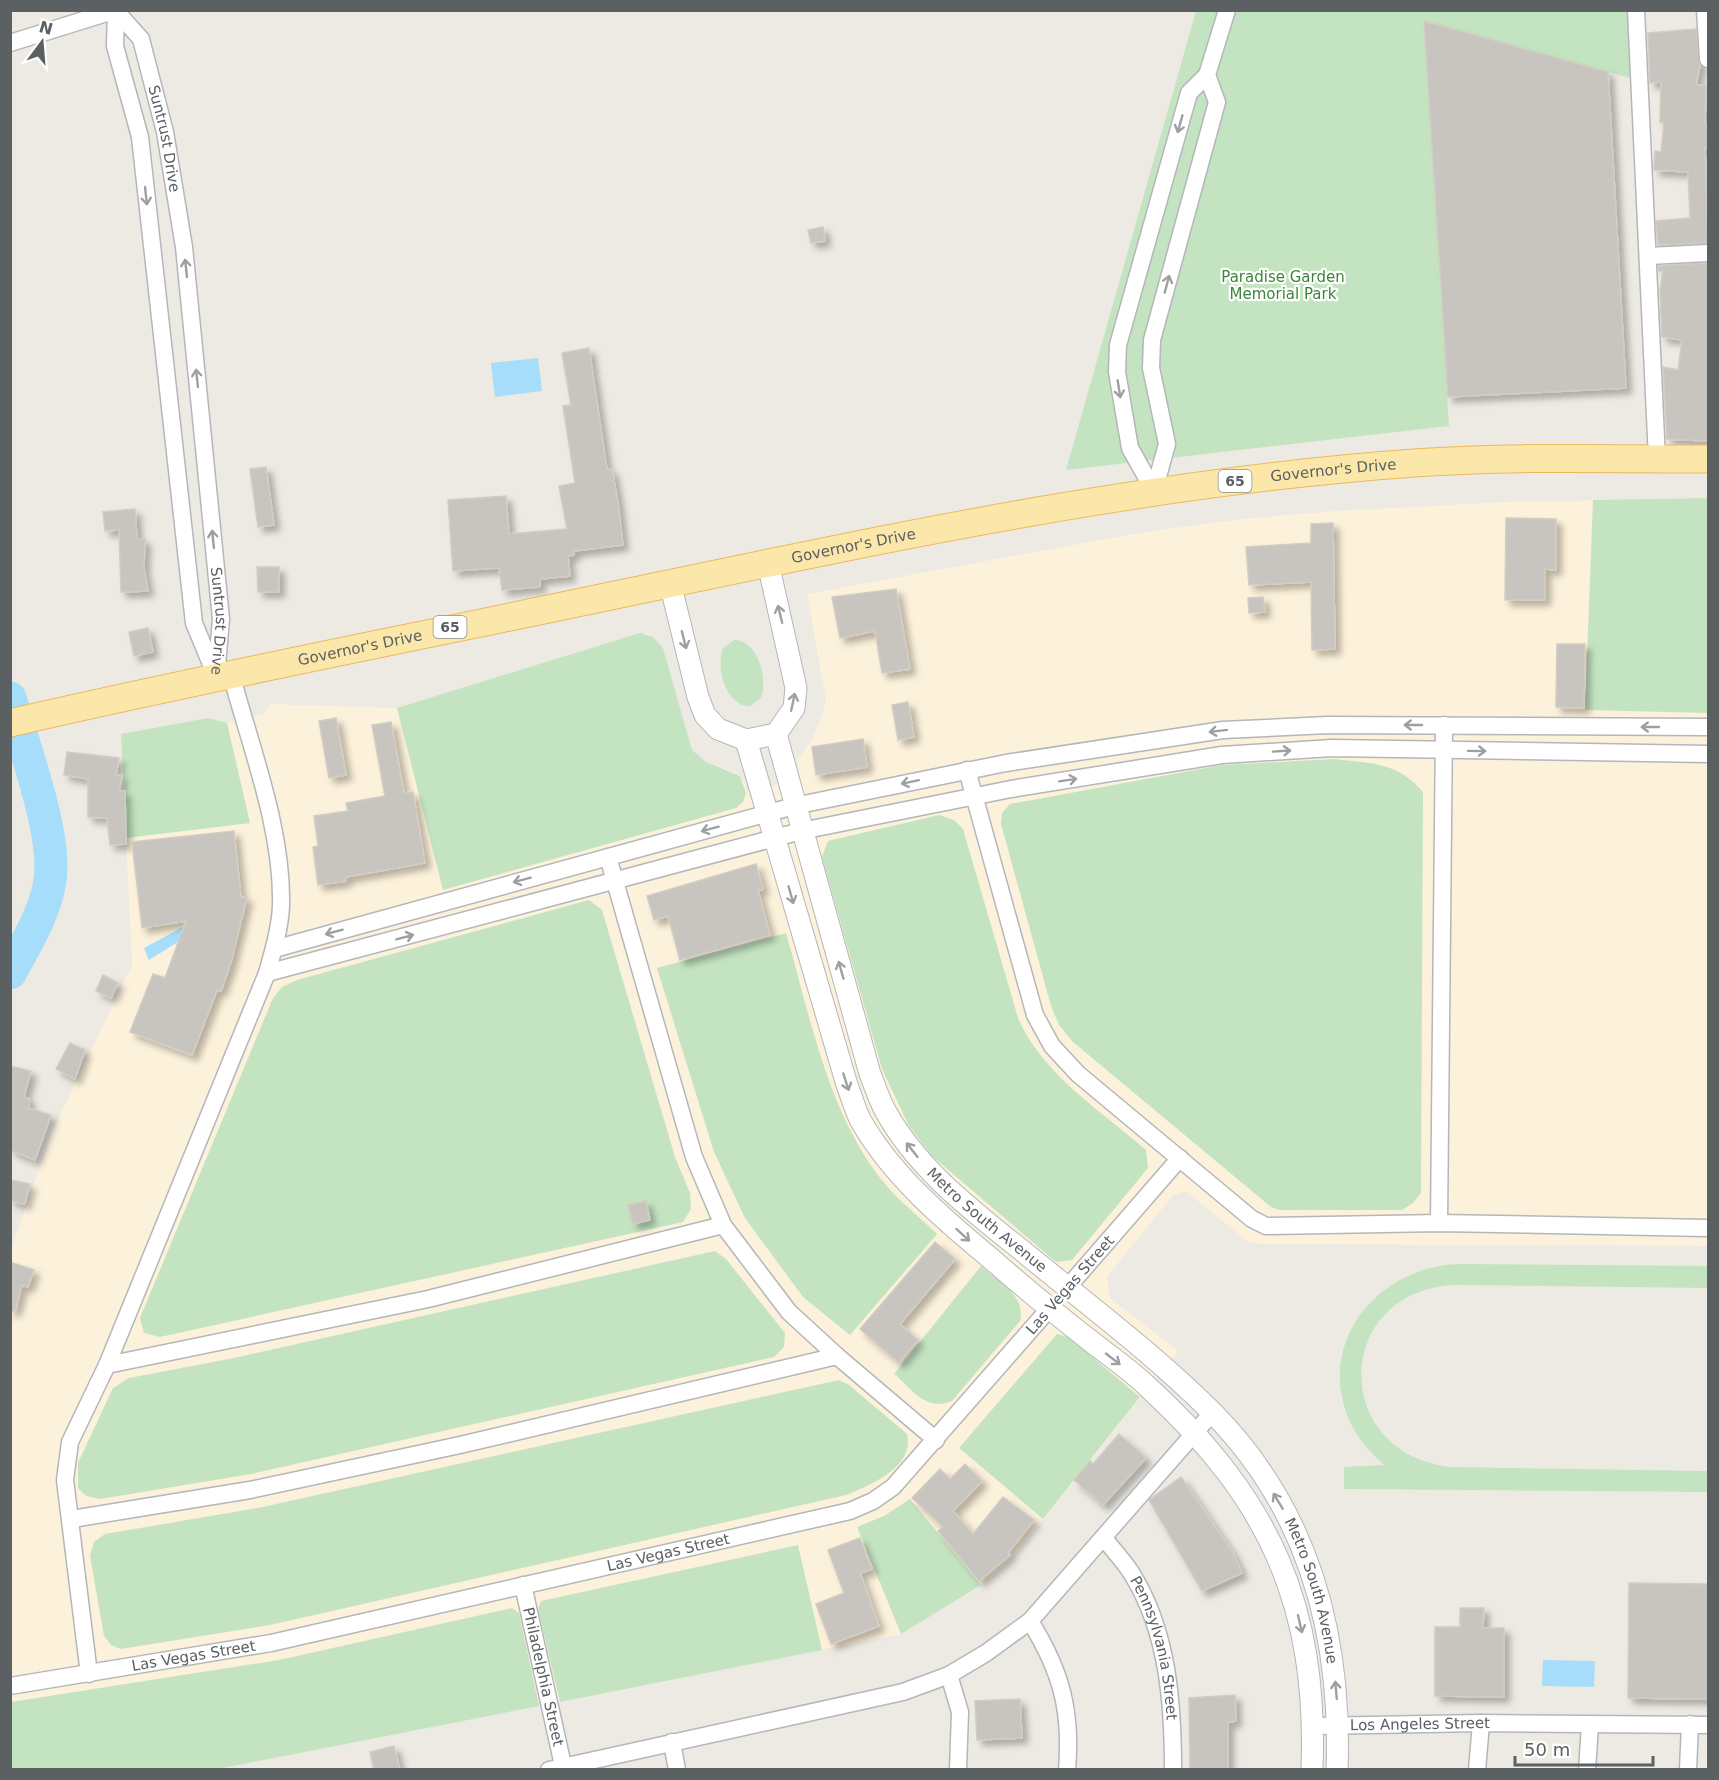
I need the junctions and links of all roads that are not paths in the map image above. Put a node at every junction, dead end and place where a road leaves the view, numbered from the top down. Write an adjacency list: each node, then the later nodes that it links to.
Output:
1 (116, 10): 5 (street); 15 (street, Suntrust Drive, one-way to 15); 15 (street, Suntrust Drive, one-way to 1)
2 (1227, 10): 7 (street)
3 (1636, 10): 9 (street)
4 (1705, 10): 6 (street)
5 (10, 43)
6 (1708, 59)
7 (1208, 75): 12 (street, one-way to 7); 12 (street, one-way to 12)
8 (1708, 253): 9 (street)
9 (1648, 256): 10 (street)
10 (1657, 459): 11 (main road, Governor's Drive / 65); 12 (main road, Governor's Drive / 65)
11 (1708, 459)
12 (1154, 491): 13 (main road, Governor's Drive / 65)
13 (768, 563): 14 (main road, Governor's Drive / 65); 19 (street, one-way to 13)
14 (670, 583): 15 (main road, Governor's Drive / 65); 20 (street, one-way to 20)
15 (224, 676): 16 (main road, Governor's Drive / 65); 31 (street)
16 (10, 723)
17 (1444, 725): 18 (street, one-way to 17); 21 (street); 23 (street, one-way to 23)
18 (1708, 727)
19 (776, 734): 20 (street); 25 (street, Metro South Avenue)
20 (746, 740): 26 (street, Metro South Avenue)
21 (1444, 750): 22 (street, one-way to 22); 24 (street, one-way to 21); 34 (street)
22 (1708, 754)
23 (967, 770): 24 (street); 25 (street, one-way to 25)
24 (974, 796): 27 (street); 33 (street)
25 (794, 806): 26 (street); 27 (street, Metro South Avenue)
26 (767, 814): 28 (street, Metro South Avenue); 29 (street, one-way to 29)
27 (801, 831): 28 (street); 37 (street, Metro South Avenue, one-way to 27)
28 (774, 839): 30 (street); 38 (street, Metro South Avenue, one-way to 38)
29 (608, 857): 30 (street); 31 (street, one-way to 31)
30 (614, 881): 32 (street, one-way to 30); 35 (street)
31 (274, 949): 32 (street)
32 (267, 973): 40 (street)
33 (1180, 1158): 34 (street); 37 (street, Las Vegas Street)
34 (1438, 1223): 36 (street)
35 (723, 1226): 39 (street); 40 (street)
36 (1708, 1228)
37 (1067, 1288): 38 (street, Las Vegas Street); 41 (street, Metro South Avenue)
38 (1049, 1309): 42 (street, Metro South Avenue, one-way to 42); 43 (street, Las Vegas Street)
39 (837, 1356): 43 (street); 44 (street)
40 (107, 1365): 44 (street)
41 (1212, 1413): 42 (street); 53 (street, Metro South Avenue, one-way to 41)
42 (1195, 1432): 45 (street); 56 (street, Metro South Avenue, one-way to 56)
43 (936, 1440): 46 (street, Las Vegas Street)
44 (72, 1519): 48 (street)
45 (1104, 1538): 47 (street); 62 (street, Pennsylvania Street)
46 (523, 1585): 48 (street, Las Vegas Street); 58 (street, Philadelphia Street)
47 (1030, 1621): 49 (street); 61 (street)
48 (88, 1674): 50 (street, Las Vegas Street)
49 (949, 1675): 57 (street); 60 (street)
50 (10, 1686)
51 (1481, 1723): 53 (street, Los Angeles Street); 54 (street, Los Angeles Street); 65 (street)
52 (1690, 1724): 54 (street, Los Angeles Street); 55 (street, Los Angeles Street); 67 (street)
53 (1339, 1725): 56 (street, Los Angeles Street); 64 (street, Metro South Avenue)
54 (1590, 1725): 66 (street)
55 (1708, 1725)
56 (1314, 1726): 63 (street, Metro South Avenue)
57 (672, 1742): 58 (street); 59 (street)
58 (559, 1768)
59 (676, 1770)
60 (958, 1770)
61 (1067, 1770)
62 (1173, 1770)
63 (1312, 1770)
64 (1337, 1770)
65 (1477, 1770)
66 (1587, 1770)
67 (1688, 1770)

